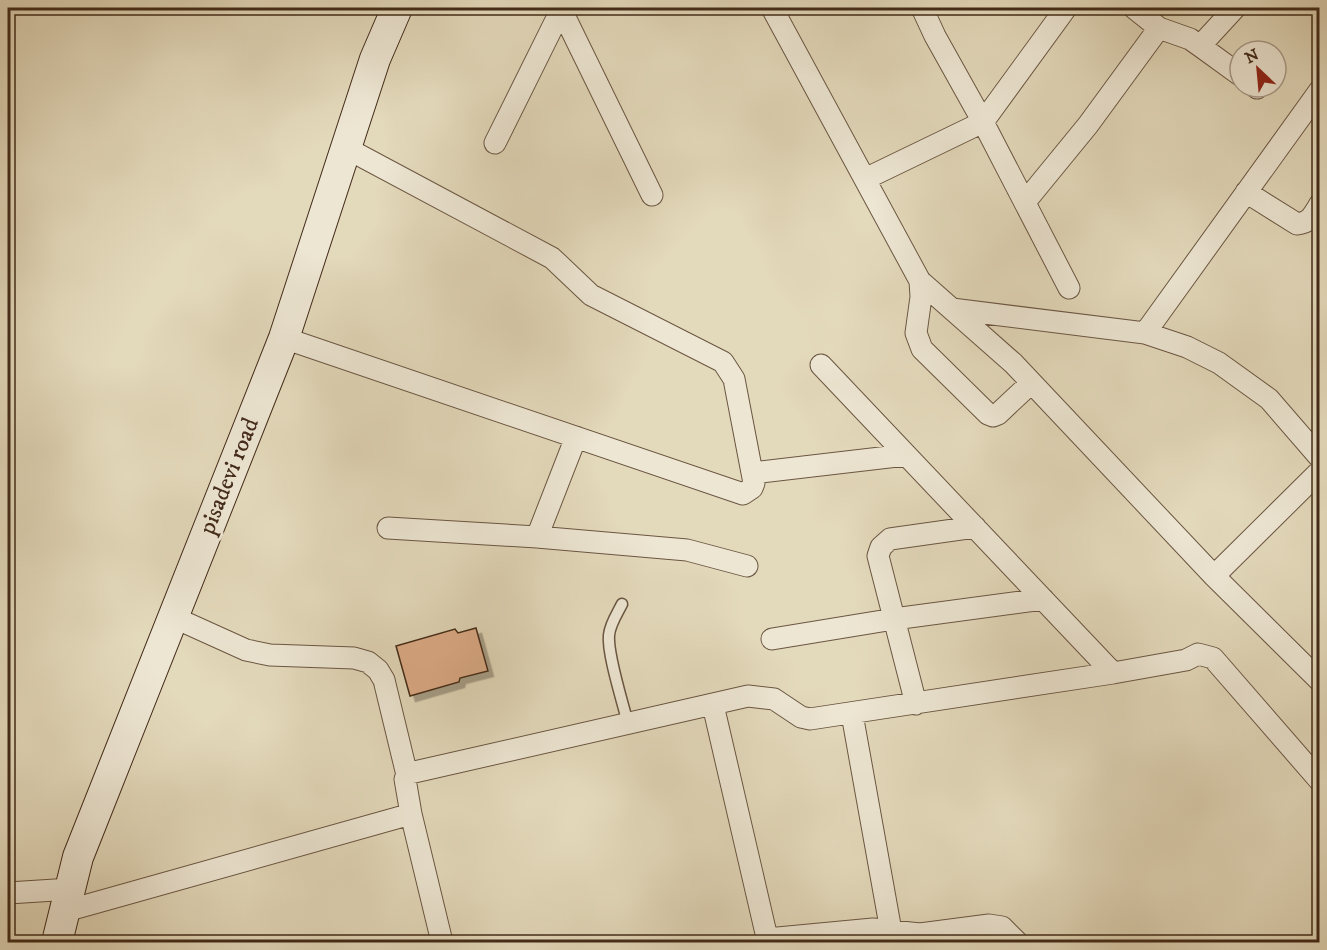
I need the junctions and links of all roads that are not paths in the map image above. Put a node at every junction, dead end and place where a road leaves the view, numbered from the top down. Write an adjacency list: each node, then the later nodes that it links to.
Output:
1 (397, 8): 14 (street, pisadevi road)
2 (561, 8): 13 (street); 17 (street)
3 (772, 8): 15 (street)
4 (922, 8): 12 (street)
5 (1066, 8): 12 (street)
6 (1134, 8): 8 (street)
7 (1235, 8): 9 (street)
8 (1159, 27): 9 (street); 18 (street)
9 (1200, 46): 10 (street)
10 (1228, 66)
11 (1320, 90): 16 (street)
12 (983, 122): 15 (street); 18 (street)
13 (495, 143)
14 (346, 148): 24 (street, pisadevi road); 31 (street)
15 (865, 179): 20 (street)
16 (1246, 192): 19 (street); 23 (street)
17 (652, 195)
18 (1025, 202): 21 (street)
19 (1320, 204)
20 (920, 281): 22 (street); 26 (street)
21 (1069, 288)
22 (952, 309): 23 (street); 26 (street)
23 (1145, 333): 29 (street)
24 (284, 338): 27 (street); 39 (street, pisadevi road)
25 (821, 365): 28 (street)
26 (1031, 383): 36 (street)
27 (576, 437): 31 (street); 34 (street)
28 (906, 455): 31 (street); 32 (street)
29 (1320, 458)
30 (1320, 471): 36 (street)
31 (752, 473)
32 (975, 527): 37 (street); 40 (street)
33 (388, 528): 34 (street)
34 (537, 537): 35 (street)
35 (747, 566)
36 (1214, 576): 43 (street)
37 (1043, 599): 40 (street); 42 (street)
38 (622, 604): 47 (lane)
39 (173, 617): 48 (street); 52 (street, pisadevi road)
40 (894, 619): 41 (street); 44 (street)
41 (772, 639)
42 (1113, 673): 44 (street); 49 (street)
43 (1320, 681)
44 (915, 704): 46 (street)
45 (713, 705): 46 (street); 47 (street); 54 (street)
46 (852, 714): 53 (street)
47 (628, 724): 48 (street)
48 (407, 775): 50 (street)
49 (1320, 781)
50 (411, 814): 52 (street); 56 (street)
51 (8, 893): 52 (street)
52 (68, 900): 55 (street, pisadevi road)
53 (891, 931): 54 (street); 57 (street)
54 (768, 941)
55 (57, 942)
56 (440, 942)
57 (1017, 942)

